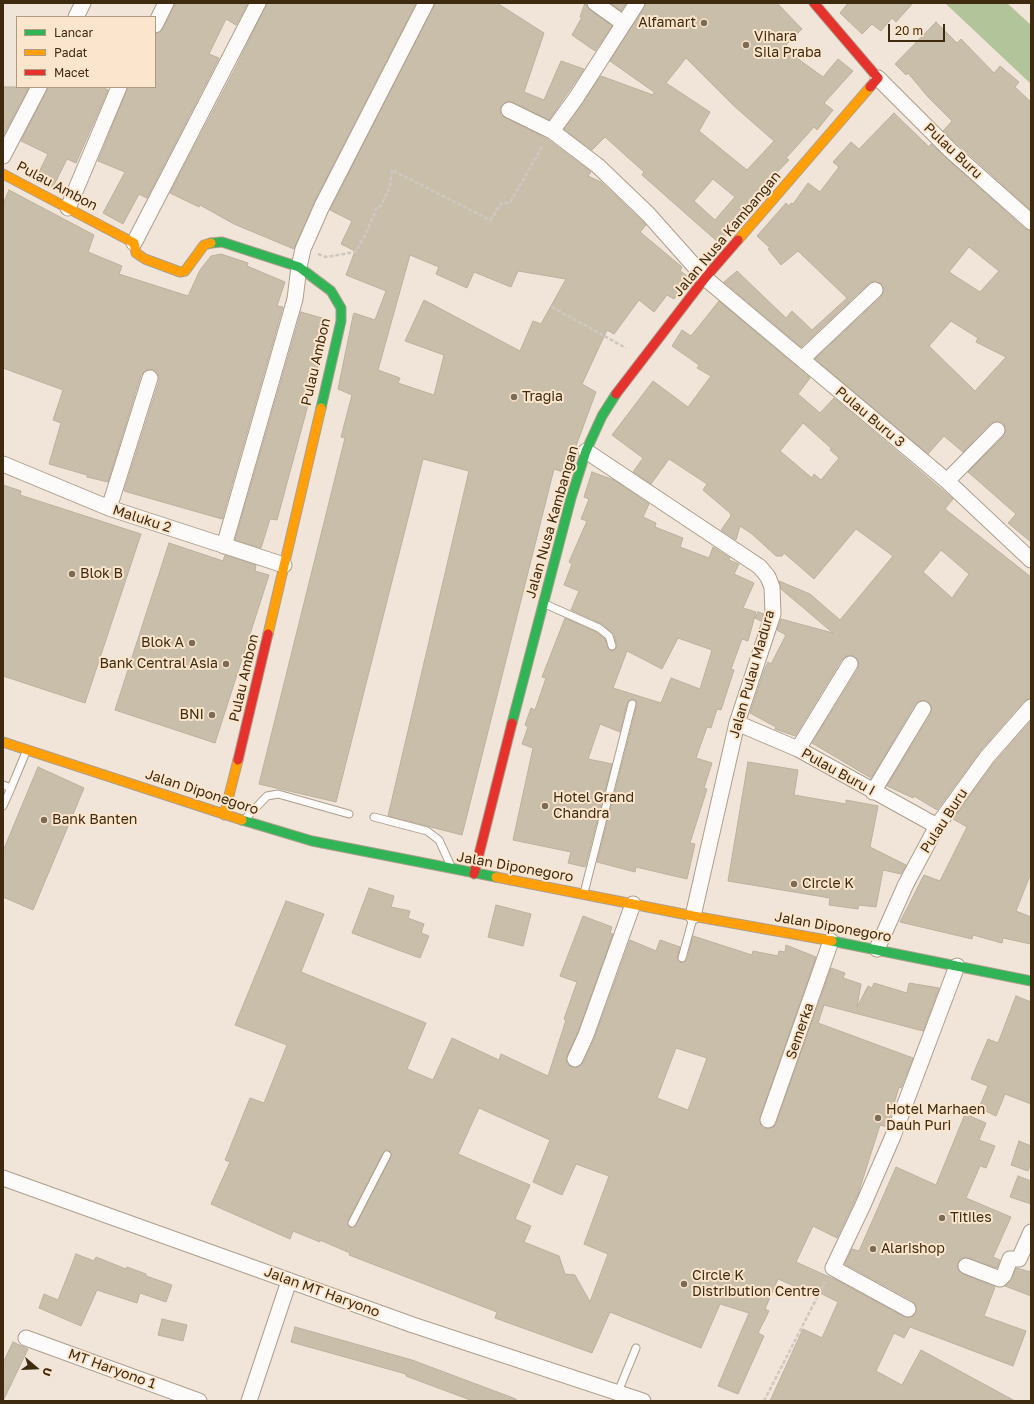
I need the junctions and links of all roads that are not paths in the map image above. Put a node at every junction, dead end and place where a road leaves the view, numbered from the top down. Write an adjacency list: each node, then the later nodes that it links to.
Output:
1 (83, 3): 8 (street)
2 (166, 3): 9 (street)
3 (258, 3): 20 (street)
4 (426, 3): 21 (street)
5 (595, 3): 10 (street)
6 (637, 3): 10 (street)
7 (814, 3): 11 (street)
8 (76, 16)
9 (156, 23)
10 (623, 23): 15 (street)
11 (878, 78): 19 (street, Pulau Buru); 22 (street, Jalan Nusa Kambangan)
12 (38, 88): 16 (street)
13 (119, 88): 18 (street)
14 (509, 110): 15 (street, Pulau Buru 3)
15 (552, 131): 22 (street, Pulau Buru 3)
16 (3, 156)
17 (3, 174): 18 (street, Pulau Ambon)
18 (68, 208): 20 (street, Pulau Ambon)
19 (1031, 222)
20 (134, 243): 21 (street, Pulau Ambon)
21 (298, 267): 31 (street); 33 (street, Pulau Ambon)
22 (705, 278): 24 (street, Pulau Buru 3); 27 (street, Jalan Nusa Kambangan)
23 (875, 290): 24 (street)
24 (802, 360): 29 (street, Pulau Buru 3)
25 (150, 378): 30 (street)
26 (997, 430): 29 (street)
27 (586, 451): 34 (street, Jalan Nusa Kambangan); 40 (street, Jalan Pulau Madura)
28 (3, 464): 30 (street, Maluku 2)
29 (947, 481): 32 (street, Pulau Buru 3)
30 (109, 508): 31 (street, Maluku 2)
31 (224, 546): 33 (street, Maluku 2)
32 (1031, 560)
33 (284, 565): 49 (street, Pulau Ambon)
34 (543, 604): 35 (lane); 54 (street, Jalan Nusa Kambangan)
35 (612, 646)
36 (850, 664): 42 (street)
37 (632, 704): 55 (lane)
38 (1031, 707): 52 (street, Pulau Buru)
39 (922, 709): 46 (street)
40 (737, 723): 42 (street, Pulau Buru I); 57 (street, Jalan Pulau Madura)
41 (3, 742): 43 (street, Jalan Diponegoro)
42 (798, 749): 46 (street, Pulau Buru I)
43 (27, 750): 45 (lane); 49 (street, Jalan Diponegoro)
44 (3, 785): 45 (lane)
45 (10, 788): 47 (lane)
46 (873, 792): 52 (street, Pulau Buru I)
47 (3, 806)
48 (349, 814): 51 (lane)
49 (224, 815): 51 (street, Jalan Diponegoro)
50 (374, 818): 53 (lane)
51 (243, 820): 53 (street, Jalan Diponegoro)
52 (937, 826): 59 (street, Pulau Buru)
53 (452, 870): 54 (street, Jalan Diponegoro)
54 (474, 874): 55 (street, Jalan Diponegoro)
55 (584, 894): 56 (street, Jalan Diponegoro)
56 (633, 904): 57 (street, Jalan Diponegoro); 63 (street)
57 (693, 916): 58 (street, Jalan Diponegoro); 60 (lane)
58 (831, 941): 59 (street, Jalan Diponegoro); 64 (street, Semerka)
59 (877, 949): 61 (street, Jalan Diponegoro)
60 (682, 958)
61 (957, 966): 62 (street, Jalan Diponegoro); 71 (street)
62 (1031, 981)
63 (575, 1059)
64 (768, 1120)
65 (387, 1155): 67 (lane)
66 (3, 1178): 70 (street, Jalan MT Haryono)
67 (352, 1223)
68 (1031, 1232): 69 (street)
69 (966, 1266)
70 (289, 1280): 74 (street, Jalan MT Haryono); 76 (street)
71 (908, 1309)
72 (26, 1338): 75 (street, MT Haryono 1)
73 (636, 1348): 74 (lane)
74 (618, 1392): 77 (street, Jalan MT Haryono)
75 (199, 1401)
76 (249, 1401)
77 (643, 1401)

